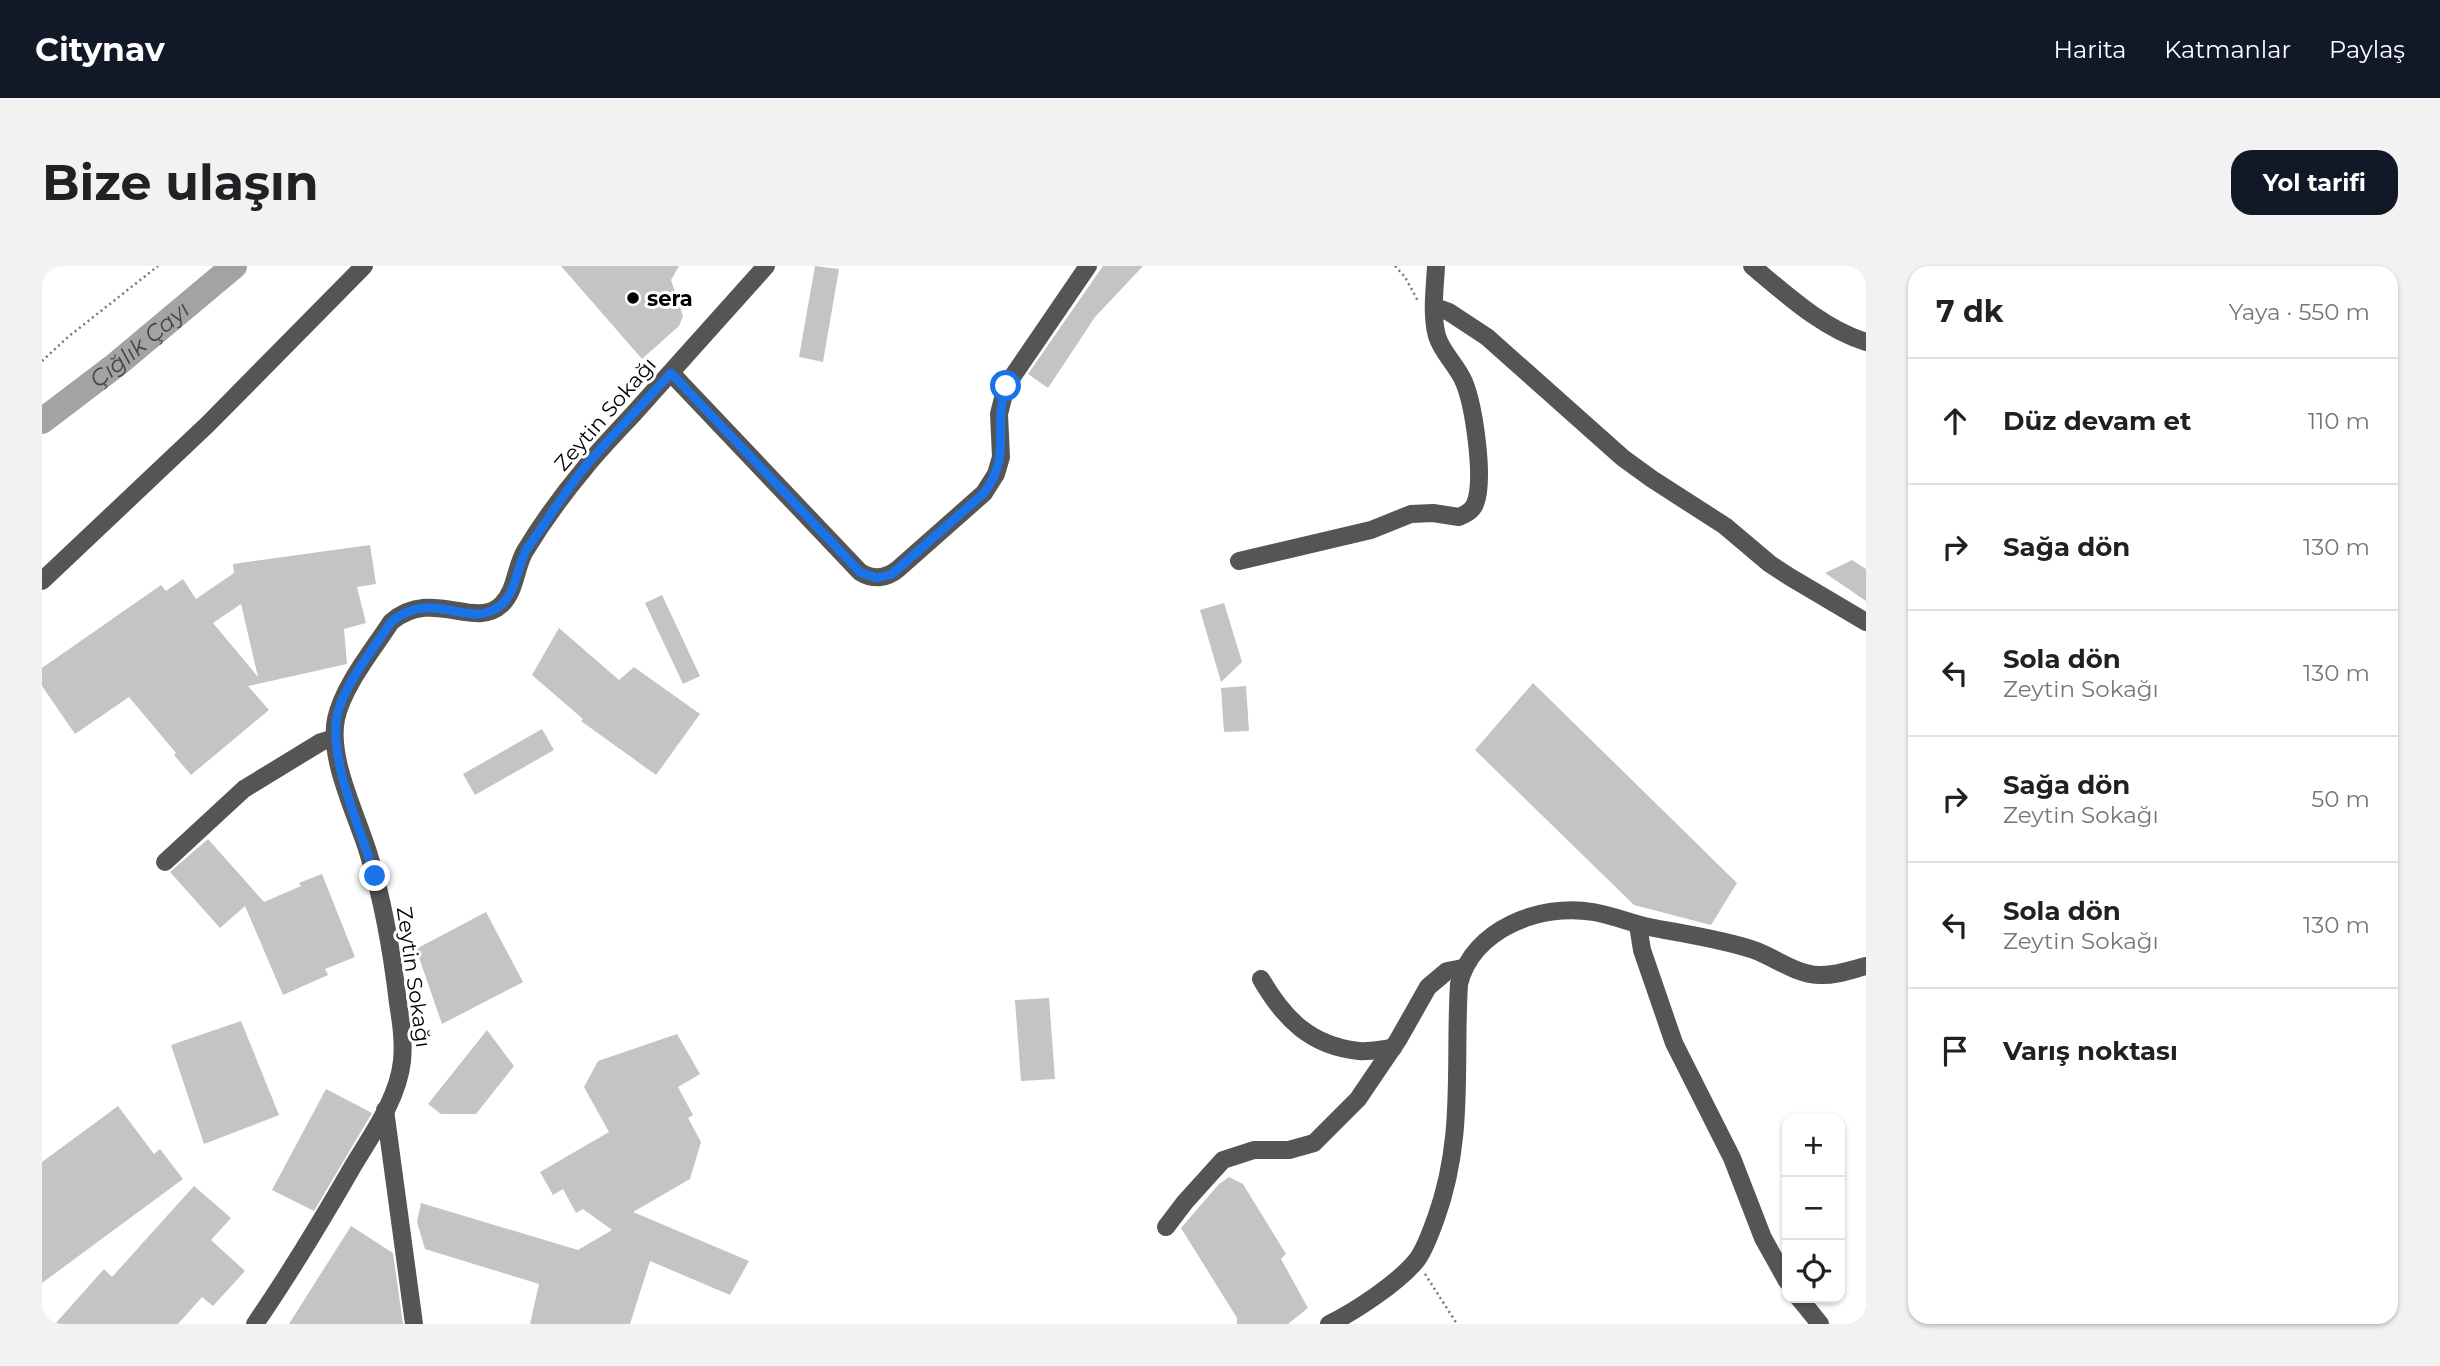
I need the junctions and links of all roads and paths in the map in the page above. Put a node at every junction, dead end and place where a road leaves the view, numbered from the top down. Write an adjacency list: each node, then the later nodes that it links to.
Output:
1 (158, 266): 10 (path)
2 (364, 266): 13 (street)
3 (766, 266): 11 (street, Zeytin Sokağı)
4 (1088, 266): 11 (street)
5 (1395, 266): 8 (path)
6 (1436, 266): 8 (street)
7 (1752, 266): 9 (street)
8 (1435, 307): 12 (street); 14 (street)
9 (1866, 342)
10 (42, 361)
11 (671, 373): 15 (street, Zeytin Sokağı)
12 (1239, 561)
13 (42, 581)
14 (1866, 622)
15 (334, 738): 16 (street); 22 (street, Zeytin Sokağı)
16 (165, 862)
17 (1638, 925): 18 (street); 19 (street); 25 (street)
18 (1866, 966)
19 (1463, 968): 21 (street); 24 (street)
20 (1261, 979): 21 (street)
21 (1393, 1048): 23 (street)
22 (385, 1110): 27 (street, Zeytin Sokağı); 28 (street)
23 (1166, 1227)
24 (1417, 1261): 29 (street); 30 (path)
25 (1782, 1272)
26 (1803, 1303): 31 (street)
27 (255, 1324)
28 (414, 1324)
29 (1329, 1324)
30 (1457, 1324)
31 (1820, 1324)

